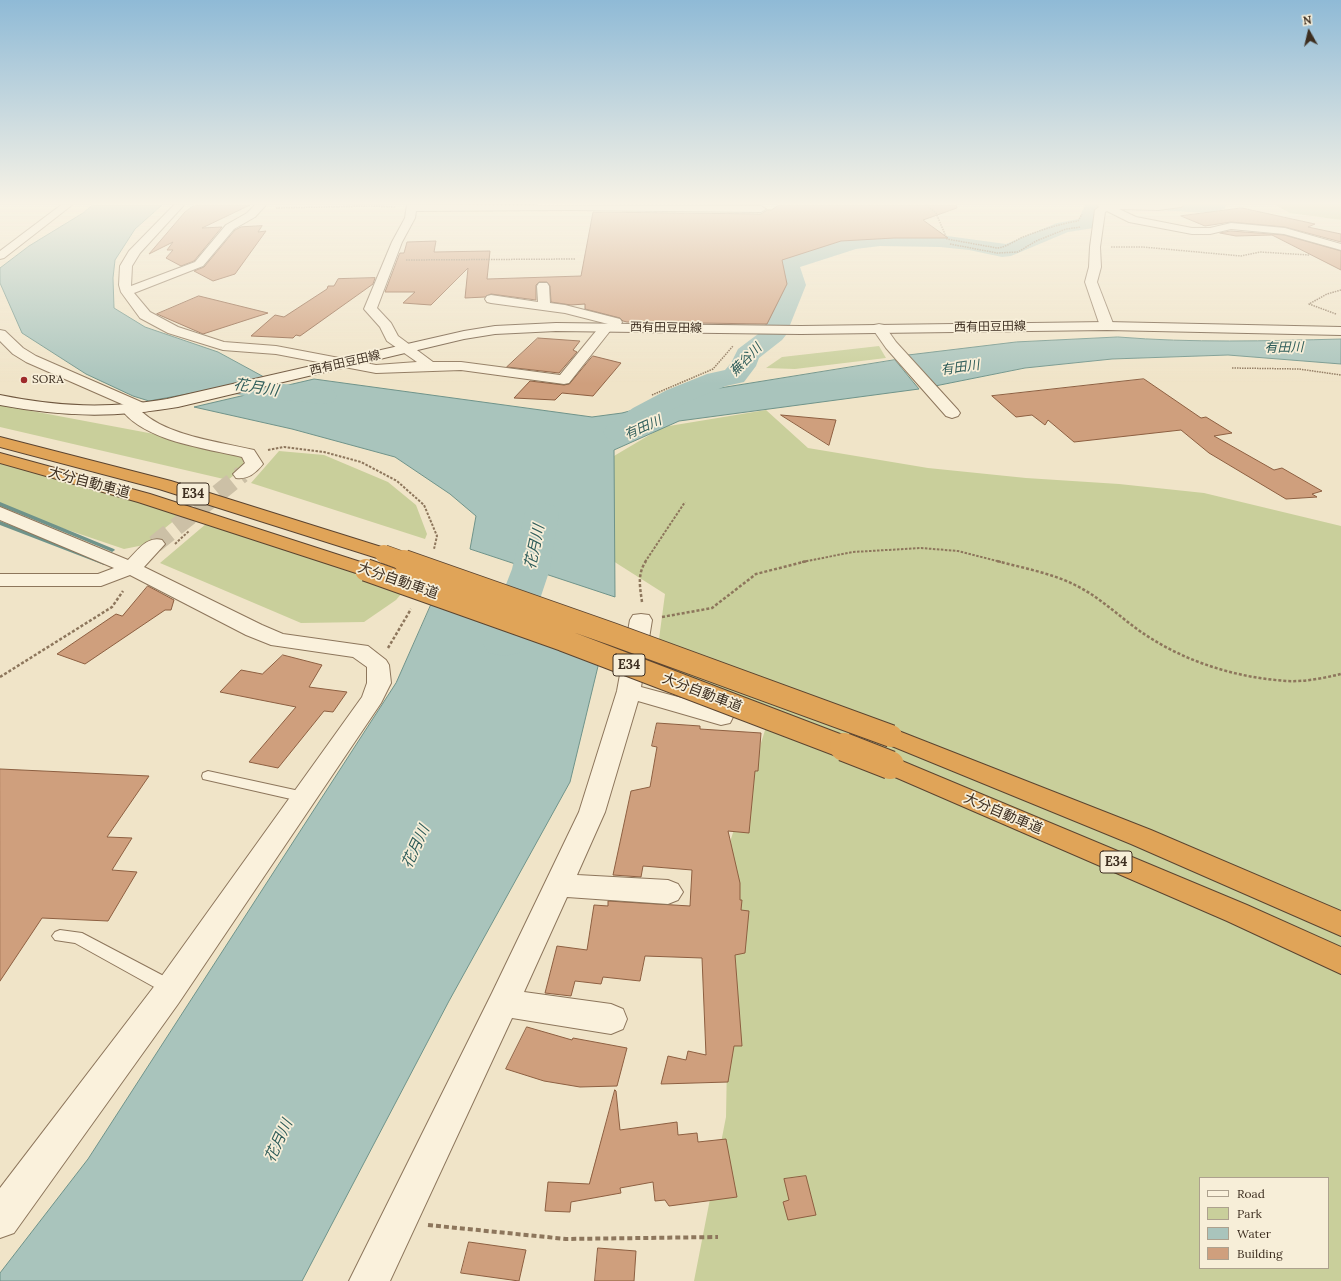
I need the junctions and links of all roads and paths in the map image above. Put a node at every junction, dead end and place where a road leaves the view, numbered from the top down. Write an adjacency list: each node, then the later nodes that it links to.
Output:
1 (127, 265): 8 (street)
2 (197, 265): 8 (street)
3 (388, 265): 17 (street)
4 (1095, 265): 11 (street)
5 (542, 286): 9 (street)
6 (504, 287): 9 (street)
7 (1341, 290): 10 (path)
8 (127, 292): 18 (street)
9 (544, 305): 12 (street)
10 (1341, 316)
11 (1107, 326): 13 (street, 西有田豆田線); 14 (street, 西有田豆田線)
12 (609, 328): 16 (street, 西有田豆田線); 17 (street, 西有田豆田線); 19 (street)
13 (879, 328): 16 (street, 西有田豆田線); 25 (street)
14 (1341, 331)
15 (0, 334): 24 (street)
16 (737, 335): 22 (path)
17 (406, 348): 18 (street, 西有田豆田線); 19 (street)
18 (347, 362): 19 (street); 24 (street, 西有田豆田線)
19 (430, 366)
20 (1232, 368): 21 (path)
21 (1341, 375)
22 (652, 395)
23 (0, 400): 24 (street, 西有田豆田線)
24 (136, 409): 27 (street)
25 (952, 413)
26 (0, 442): 47 (highway, 大分自動車道 / E34, bridge)
27 (248, 454): 29 (street); 33 (path)
28 (0, 458): 49 (highway, 大分自動車道 / E34, bridge)
29 (242, 474)
30 (685, 502): 37 (path)
31 (0, 513): 34 (street)
32 (155, 544): 34 (street)
33 (434, 550)
34 (131, 568): 35 (street); 38 (street); 40 (path)
35 (0, 580)
36 (414, 605): 38 (path)
37 (641, 620): 39 (path); 41 (street)
38 (378, 666): 44 (street)
39 (1341, 674)
40 (0, 677)
41 (629, 692): 42 (street); 45 (street)
42 (720, 717)
43 (208, 776): 44 (lane)
44 (304, 797): 50 (street)
45 (558, 885): 46 (street); 51 (street)
46 (668, 892)
47 (1341, 924)
48 (60, 936): 50 (lane)
49 (1341, 961)
50 (171, 988): 53 (street)
51 (503, 1003): 52 (street); 54 (street)
52 (611, 1019)
53 (0, 1219)
54 (398, 1221): 55 (path); 56 (street)
55 (718, 1237)
56 (369, 1281)

